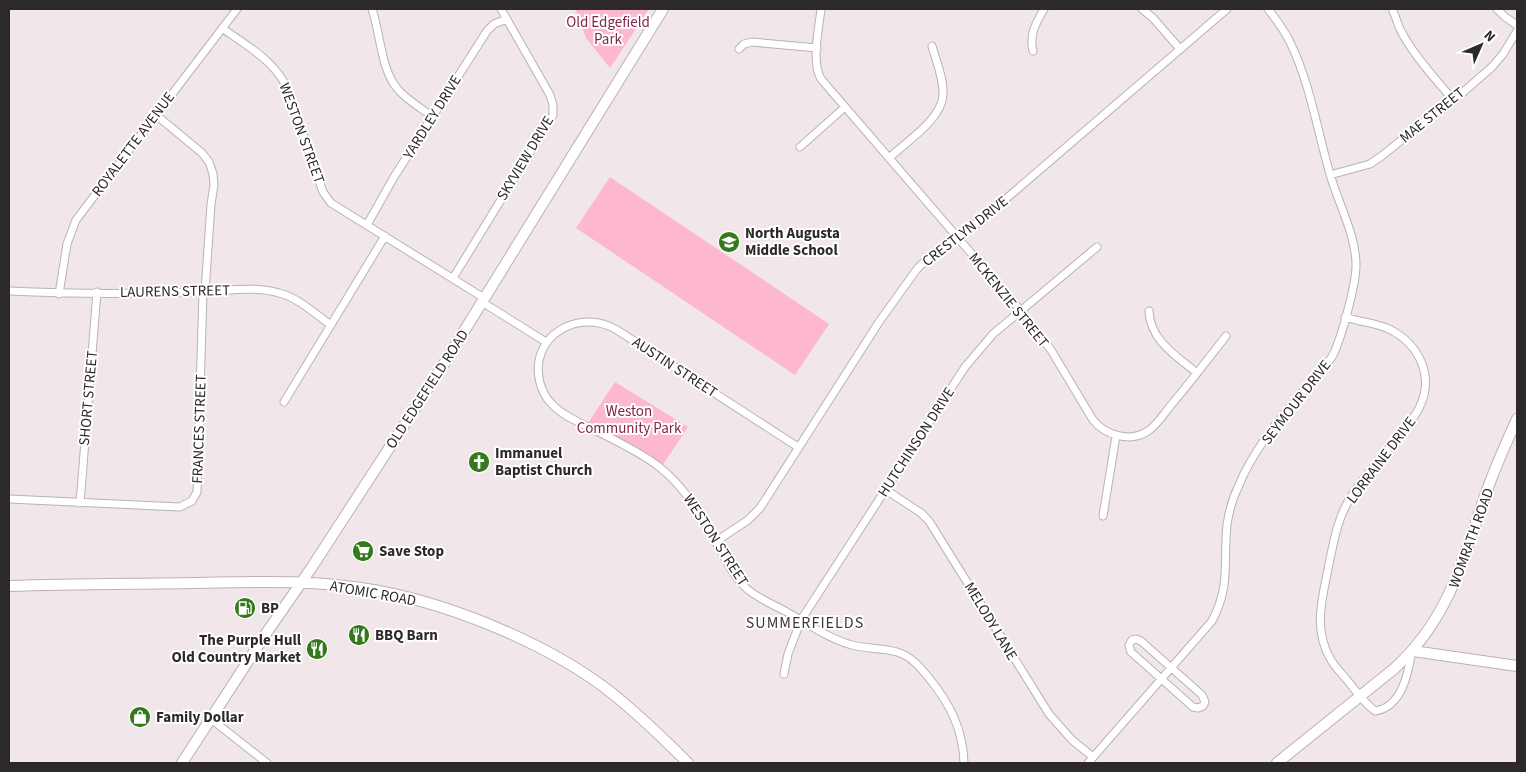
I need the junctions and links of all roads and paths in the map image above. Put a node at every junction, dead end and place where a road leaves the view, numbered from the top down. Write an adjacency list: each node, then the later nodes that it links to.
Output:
1 (237, 9): 14 (street, ROYALETTE AVENUE)
2 (372, 9): 24 (street)
3 (500, 9): 12 (street, SKYVIEW DRIVE)
4 (663, 9): 37 (street, OLD EDGEFIELD ROAD)
5 (821, 9): 18 (street, MCKENZIE STREET)
6 (1044, 9): 20 (street)
7 (1142, 9): 19 (street)
8 (1227, 9): 19 (street, CRESTLYN DRIVE)
9 (1268, 9): 27 (street, SEYMOUR DRIVE)
10 (1392, 9): 21 (street)
11 (1497, 9): 13 (street)
12 (507, 19): 24 (street, YARDLEY DRIVE); 32 (street, SKYVIEW DRIVE)
13 (1517, 25)
14 (222, 28): 23 (street, ROYALETTE AVENUE); 28 (street, WESTON STREET)
15 (1517, 31): 21 (street, MAE STREET)
16 (932, 46): 26 (street)
17 (739, 48): 18 (street)
18 (817, 48): 22 (street, MCKENZIE STREET)
19 (1180, 49): 30 (street, CRESTLYN DRIVE)
20 (1033, 51)
21 (1453, 100): 27 (street, MAE STREET)
22 (845, 107): 25 (street); 26 (street, MCKENZIE STREET)
23 (156, 115): 35 (street, FRANCES STREET); 36 (street, ROYALETTE AVENUE)
24 (433, 117): 28 (street, YARDLEY DRIVE)
25 (800, 146)
26 (889, 158): 30 (street, MCKENZIE STREET)
27 (1330, 175): 40 (street, SEYMOUR DRIVE)
28 (366, 225): 29 (street, WESTON STREET)
29 (385, 236): 32 (street, WESTON STREET); 41 (street)
30 (958, 238): 39 (street, MCKENZIE STREET); 48 (street, CRESTLYN DRIVE)
31 (1097, 247): 39 (street, HUTCHINSON DRIVE)
32 (453, 278): 37 (street, WESTON STREET)
33 (9, 291): 36 (street, LAURENS STREET)
34 (97, 292): 35 (street, LAURENS STREET); 36 (street, LAURENS STREET); 51 (street, SHORT STREET)
35 (204, 292): 41 (street, LAURENS STREET); 51 (street, FRANCES STREET)
36 (59, 294)
37 (483, 300): 43 (street, WESTON STREET); 54 (street, OLD EDGEFIELD ROAD)
38 (1149, 310): 44 (street)
39 (1021, 311): 47 (street, MCKENZIE STREET); 49 (street, HUTCHINSON DRIVE)
40 (1345, 317): 59 (street, SEYMOUR DRIVE); 62 (street, LORRAINE DRIVE)
41 (331, 325): 45 (street)
42 (1226, 336): 44 (street)
43 (546, 342): 48 (street, AUSTIN STREET); 53 (street, WESTON STREET)
44 (1197, 373): 47 (street)
45 (284, 402)
46 (1517, 419): 57 (street, WOMRATH ROAD)
47 (1116, 436): 52 (street)
48 (798, 447): 53 (street, CRESTLYN DRIVE)
49 (886, 490): 56 (street, HUTCHINSON DRIVE); 64 (street, MELODY LANE)
50 (9, 499): 51 (street, FRANCES STREET)
51 (80, 503)
52 (1103, 516)
53 (715, 542): 56 (street, WESTON STREET)
54 (301, 582): 55 (street, ATOMIC ROAD); 63 (street, OLD EDGEFIELD ROAD); 67 (street, ATOMIC ROAD)
55 (9, 586)
56 (801, 620): 60 (street, HUTCHINSON DRIVE); 68 (street, WESTON STREET)
57 (1413, 651): 58 (street); 62 (street, WOMRATH ROAD); 62 (street, LORRAINE DRIVE)
58 (1517, 666)
59 (1171, 669): 61 (street, SEYMOUR DRIVE); 61 (street); 61 (street)
60 (784, 674)
61 (1161, 680): 64 (street, SEYMOUR DRIVE)
62 (1360, 696): 69 (street, WOMRATH ROAD)
63 (211, 718): 65 (street, OLD EDGEFIELD ROAD); 66 (street)
64 (1090, 760)
65 (182, 763)
66 (267, 763)
67 (688, 763)
68 (964, 763)
69 (1277, 763)

